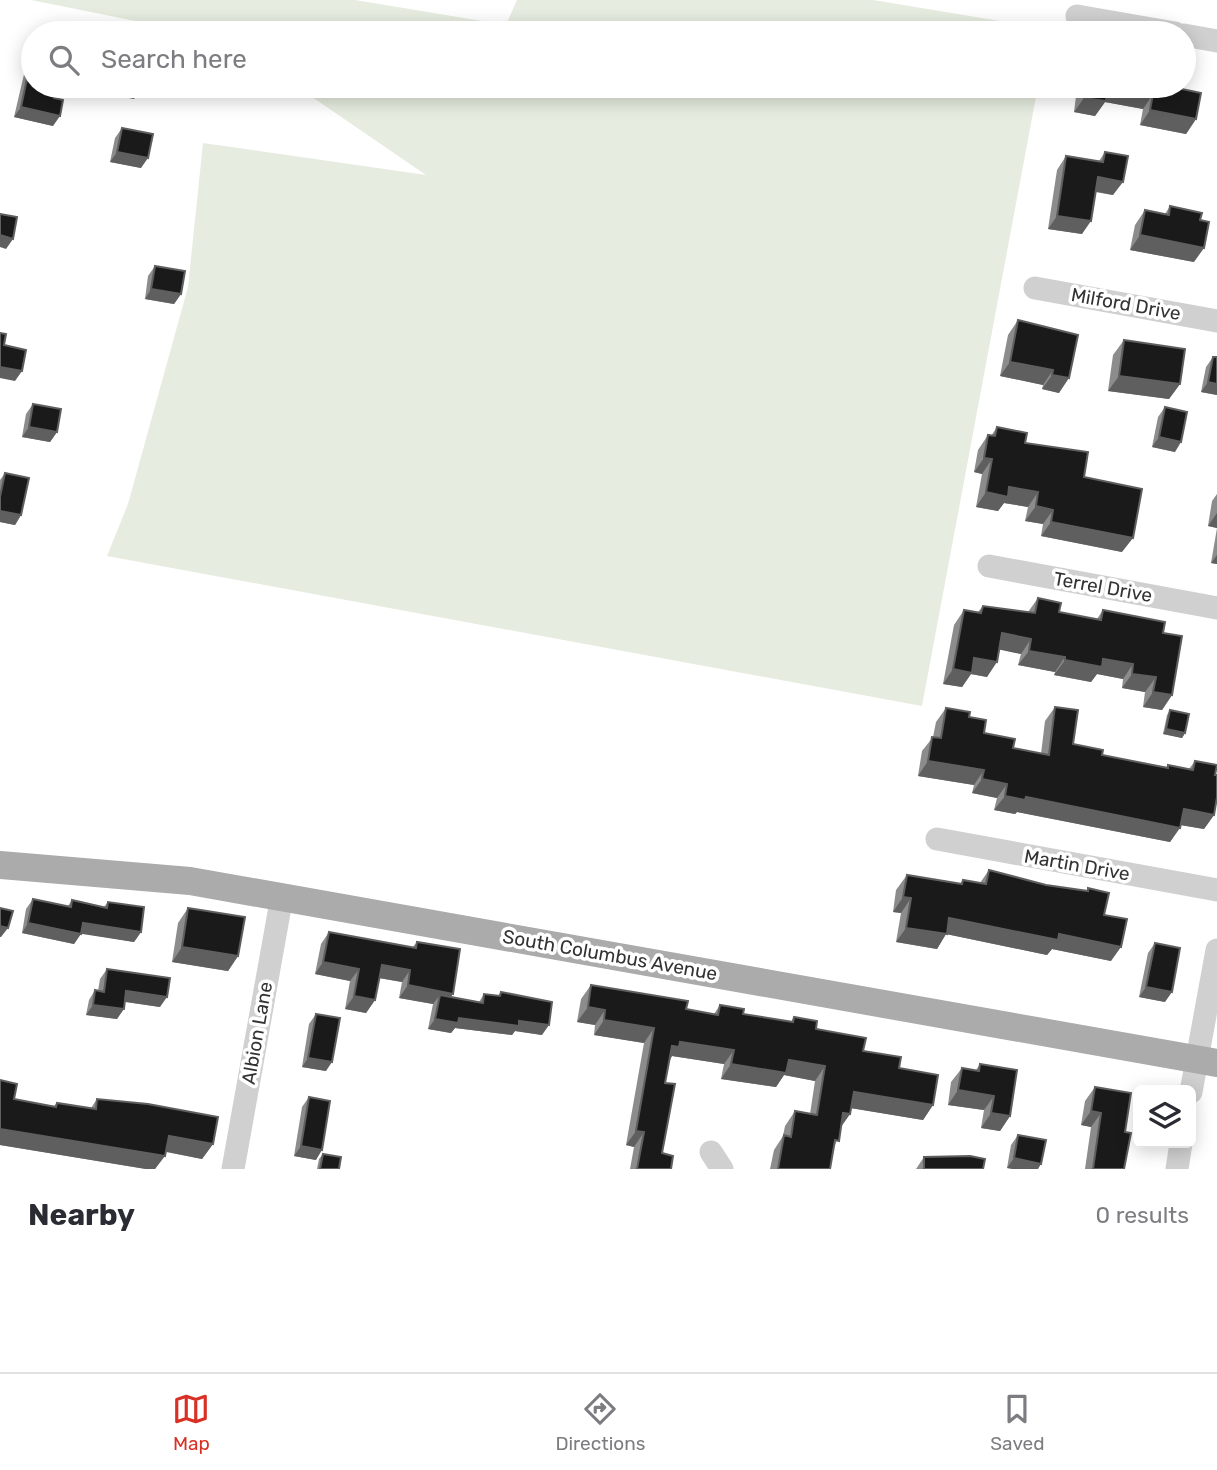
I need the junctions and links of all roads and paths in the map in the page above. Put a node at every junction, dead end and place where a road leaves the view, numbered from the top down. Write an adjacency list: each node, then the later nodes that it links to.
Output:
1 (1077, 16): 2 (street)
2 (1106, 21)
3 (1196, 37): 4 (street)
4 (1217, 41)
5 (1035, 288): 6 (street, Milford Drive)
6 (1217, 321)
7 (989, 566): 8 (street, Terrel Drive)
8 (1217, 608)
9 (937, 839): 11 (street, Martin Drive)
10 (0, 865): 12 (main road, South Columbus Avenue)
11 (1217, 890)
12 (282, 896): 14 (main road, South Columbus Avenue); 17 (street, Albion Lane)
13 (1217, 950): 14 (street)
14 (1207, 1061): 15 (street)
15 (1195, 1085)
16 (1180, 1148): 18 (street)
17 (233, 1169)
18 (1177, 1169)

